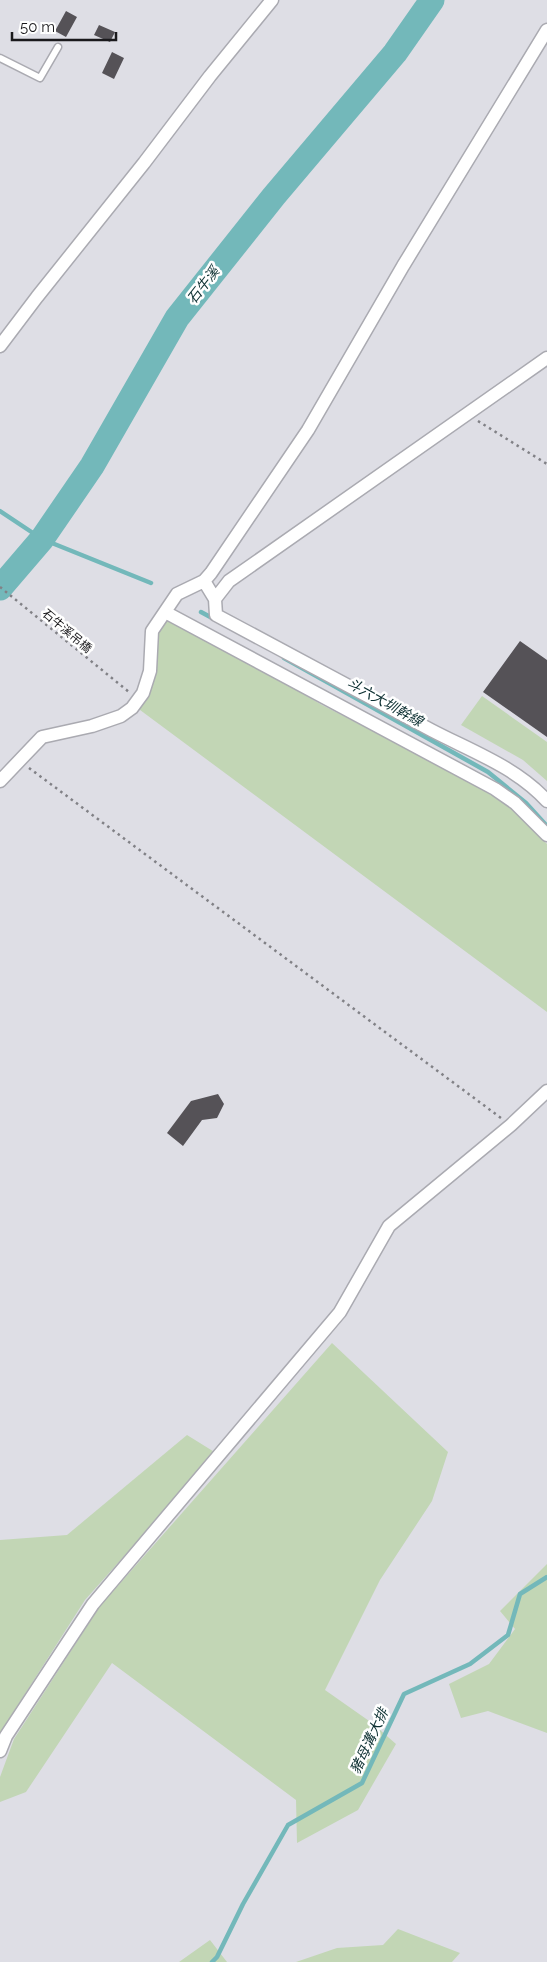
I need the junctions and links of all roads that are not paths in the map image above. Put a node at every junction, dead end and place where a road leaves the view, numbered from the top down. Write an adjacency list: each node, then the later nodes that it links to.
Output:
1 (272, 0): 5 (street)
2 (547, 30): 7 (street)
3 (58, 48): 4 (lane)
4 (0, 58)
5 (0, 346)
6 (547, 358): 8 (street)
7 (200, 583): 8 (street); 9 (street)
8 (216, 599): 11 (street)
9 (165, 612): 10 (street); 12 (street)
10 (0, 781)
11 (547, 801)
12 (547, 836)
13 (547, 1091): 14 (street)
14 (0, 1752)

